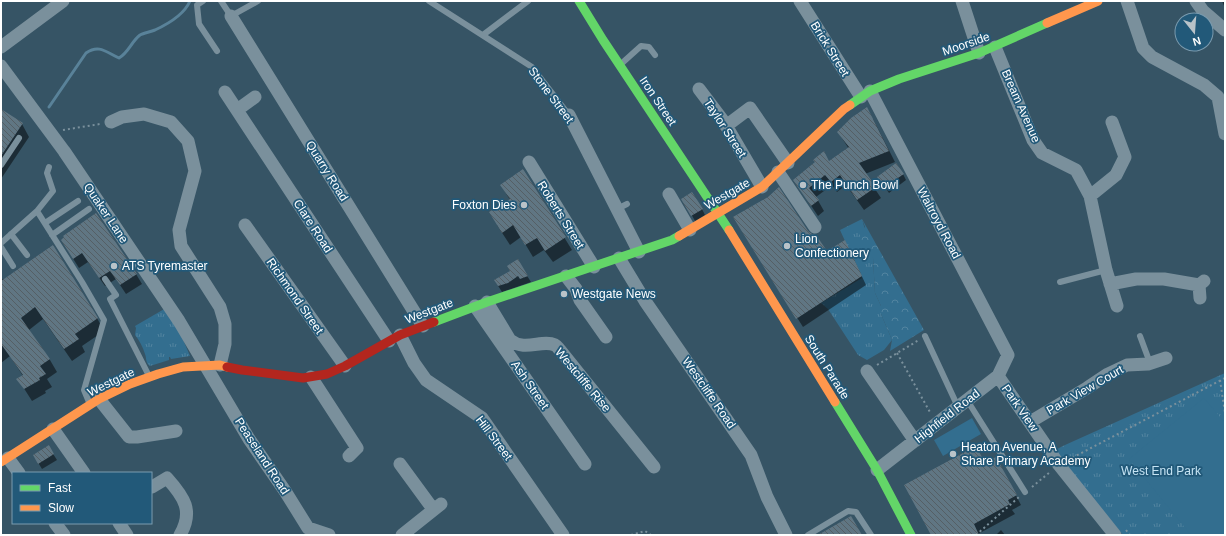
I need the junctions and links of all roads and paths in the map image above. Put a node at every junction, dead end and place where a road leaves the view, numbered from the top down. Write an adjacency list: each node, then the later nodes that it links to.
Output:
1 (63, 1): 16 (street)
2 (203, 1): 18 (lane)
3 (221, 1): 13 (lane)
4 (258, 1): 13 (lane)
5 (429, 1): 15 (lane, Stone Street)
6 (528, 1): 15 (lane)
7 (579, 1): 22 (main road, Iron Street)
8 (800, 1): 25 (street, Brick Street)
9 (962, 1): 19 (street)
10 (1127, 1): 34 (street)
11 (1196, 1): 14 (street)
12 (1090, 3): 17 (main road, Moorside)
13 (231, 16): 69 (street, Quarry Road)
14 (1225, 30)
15 (483, 36): 29 (lane, Stone Street)
16 (1, 47)
17 (995, 47): 19 (main road, Moorside); 43 (street, Bream Avenue)
18 (217, 51)
19 (979, 53): 25 (main road, Moorside)
20 (655, 55): 22 (lane)
21 (1, 66): 33 (street, Quaker Lane)
22 (620, 66): 47 (main road, Iron Street)
23 (699, 89): 32 (street, Taylor Street)
24 (225, 92): 28 (street, Clare Road)
25 (866, 94): 27 (main road, Moorside); 76 (street, Waltroyd Road)
26 (255, 96): 28 (street)
27 (844, 109): 37 (main road, Westgate)
28 (237, 110): 74 (street, Clare Road)
29 (569, 115): 56 (street, Stone Street)
30 (111, 122): 33 (path); 80 (street)
31 (1112, 122): 43 (street)
32 (726, 126): 37 (street); 41 (street, Taylor Street)
33 (51, 133): 79 (street, Quaker Lane)
34 (1225, 134)
35 (19, 138): 38 (lane)
36 (529, 162): 60 (street, Roberts Street)
37 (788, 163): 40 (main road, Westgate)
38 (1, 165)
39 (49, 168): 46 (lane)
40 (778, 172): 41 (main road, Westgate); 50 (street)
41 (762, 187): 47 (main road, Westgate)
42 (669, 194): 51 (street)
43 (1090, 196): 61 (street, Bream Avenue)
44 (78, 201): 48 (lane)
45 (90, 209): 53 (lane)
46 (37, 211): 48 (lane); 52 (lane)
47 (718, 213): 51 (main road, Westgate); 102 (main road, South Parade)
48 (45, 223): 53 (lane)
49 (246, 225): 81 (street, Richmond Street)
50 (815, 227)
51 (690, 230): 56 (main road, Westgate)
52 (11, 234): 54 (lane); 57 (lane)
53 (52, 235): 88 (lane)
54 (1, 243)
55 (1, 247): 59 (lane)
56 (639, 252): 58 (main road, Westgate)
57 (27, 255)
58 (619, 258): 60 (main road, Westgate); 117 (street, Westcliffe Road)
59 (13, 266)
60 (594, 267): 62 (main road, Westgate)
61 (1106, 270): 64 (lane); 65 (street, Bream Avenue)
62 (566, 276): 67 (main road, Westgate); 73 (street)
63 (105, 279): 84 (lane)
64 (1060, 282)
65 (1110, 284): 66 (street); 68 (street, Bream Avenue)
66 (1200, 298)
67 (481, 304): 69 (main road, Westgate); 99 (street, Ash Street); 101 (street, Westcliffe Rise)
68 (1117, 306)
69 (424, 326): 70 (main road, Westgate)
70 (400, 335): 74 (main road, Westgate); 114 (street, Hill Street)
71 (925, 336): 75 (path); 89 (lane)
72 (1140, 336): 78 (lane)
73 (606, 337)
74 (389, 341): 81 (main road, Westgate)
75 (897, 353): 82 (path); 92 (path)
76 (1008, 355): 83 (street, Highfield Road)
77 (1166, 358): 78 (street, Park View Court)
78 (1150, 363): 91 (street, Park View Court)
79 (205, 366): 80 (main road, Westgate); 84 (main road, Westgate); 112 (street, Peaseland Road)
80 (220, 366): 85 (main road, Westgate)
81 (345, 366): 85 (main road, Westgate)
82 (867, 371): 95 (street)
83 (998, 376): 89 (street, Highfield Road); 91 (street, Park View)
84 (150, 377): 88 (main road, Westgate)
85 (310, 377): 96 (street)
86 (1225, 378): 87 (path)
87 (1220, 380): 90 (path); 100 (path)
88 (95, 402): 93 (main road, Westgate); 94 (street)
89 (963, 404): 92 (street, Highfield Road); 106 (lane)
90 (1225, 413)
91 (1030, 422): 100 (street, Park View)
92 (936, 424): 95 (street, Highfield Road)
93 (53, 429): 97 (main road, Westgate); 104 (street)
94 (176, 431)
95 (915, 441): 102 (street, Highfield Road)
96 (348, 456)
97 (4, 460): 103 (street)
98 (399, 464): 113 (street)
99 (585, 464)
100 (1059, 465): 106 (path); 122 (street, Park View)
101 (654, 467)
102 (877, 470): 120 (main road, South Parade)
103 (18, 472)
104 (83, 472)
105 (152, 487): 111 (street)
106 (1025, 492): 121 (path)
107 (56, 524): 109 (street)
108 (120, 524): 110 (street)
109 (64, 535)
110 (127, 535)
111 (180, 535)
112 (329, 535)
113 (402, 535)
114 (564, 535)
115 (631, 535): 116 (path)
116 (651, 535)
117 (786, 535)
118 (808, 535): 119 (lane)
119 (871, 535)
120 (911, 535)
121 (976, 535)
122 (1115, 535)

